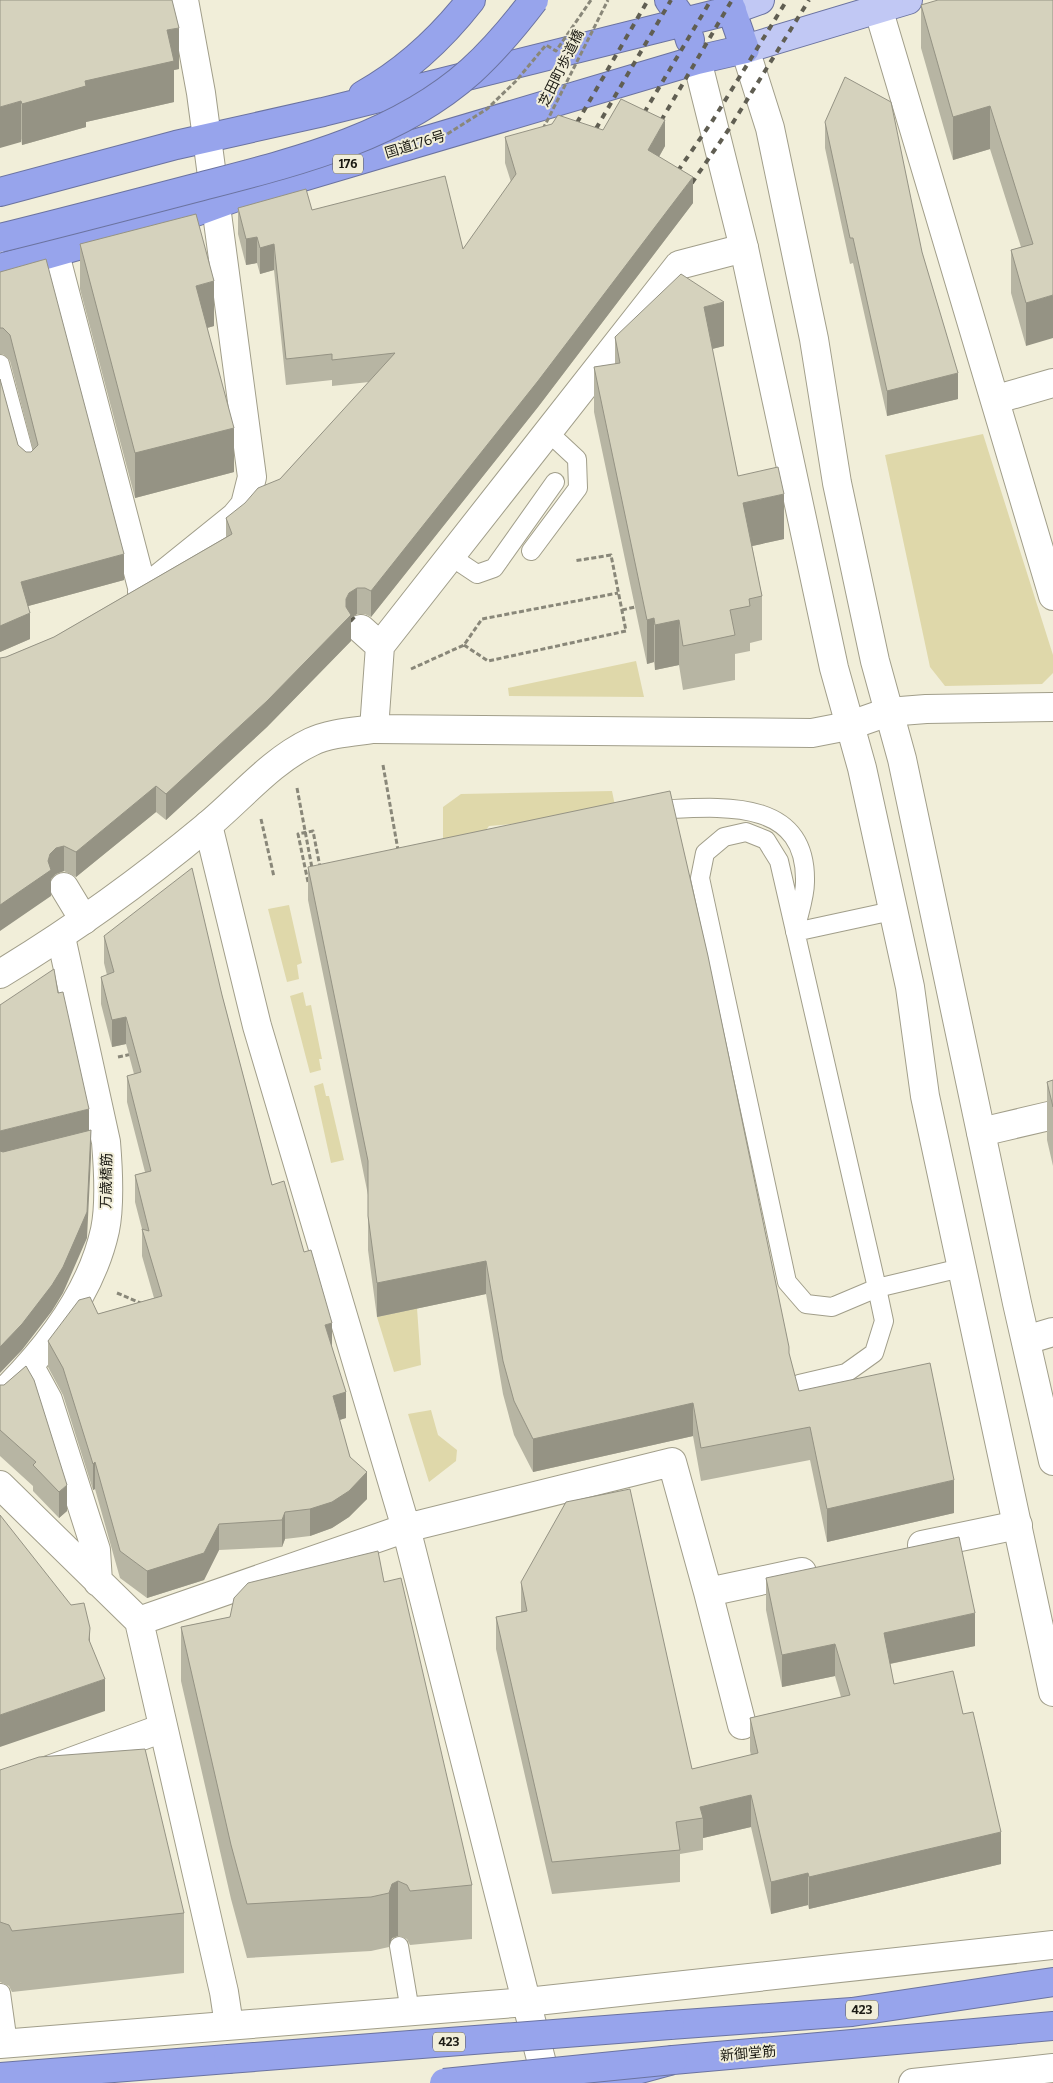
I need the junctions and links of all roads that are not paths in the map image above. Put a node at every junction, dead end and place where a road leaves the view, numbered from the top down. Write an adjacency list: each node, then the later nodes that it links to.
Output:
1 (184, 0): 13 (street)
2 (471, 0): 12 (highway)
3 (534, 0): 16 (highway, 国道176号 / 176, bridge)
4 (670, 0): 9 (highway)
5 (760, 0): 7 (main road)
6 (908, 0): 8 (main road)
7 (730, 5): 9 (highway); 10 (highway)
8 (878, 8): 10 (main road); 22 (street)
9 (685, 23): 11 (highway); 12 (highway)
10 (745, 49): 11 (highway, 国道176号 / 176); 32 (street)
11 (697, 60): 15 (highway, 国道176号 / 176); 17 (street)
12 (344, 106): 13 (highway)
13 (207, 138): 14 (highway); 15 (street)
14 (0, 192)
15 (217, 216): 18 (highway, 国道176号 / 176); 28 (street)
16 (0, 238)
17 (744, 248): 23 (street); 33 (street)
18 (55, 254): 19 (highway, 国道176号 / 176); 28 (street)
19 (0, 268)
20 (0, 364): 24 (lane)
21 (1053, 383): 22 (street)
22 (997, 399): 29 (street)
23 (547, 431): 26 (lane); 27 (street)
24 (28, 468)
25 (555, 482): 27 (lane)
26 (531, 551)
27 (450, 556): 34 (street)
28 (143, 591): 30 (street)
29 (1053, 596)
30 (119, 606)
31 (1053, 707): 32 (street)
32 (888, 712): 33 (street); 44 (street)
33 (848, 726): 34 (street); 38 (street)
34 (374, 729): 36 (street)
35 (633, 811): 40 (lane)
36 (208, 826): 39 (street); 55 (street)
37 (64, 887): 39 (street)
38 (892, 911): 40 (lane); 45 (street)
39 (84, 920): 41 (street)
40 (795, 932): 46 (lane); 46 (lane)
41 (61, 937): 42 (street); 49 (street, 万歳橋筋)
42 (0, 974)
43 (1053, 1115): 44 (street)
44 (981, 1132): 48 (street)
45 (961, 1268): 46 (lane); 54 (street)
46 (877, 1288): 50 (lane)
47 (1053, 1332): 48 (street)
48 (1026, 1340): 52 (street)
49 (30, 1367): 51 (street, 万歳橋筋); 58 (street)
50 (799, 1384)
51 (0, 1396)
52 (1053, 1461)
53 (0, 1485): 58 (street)
54 (1018, 1525): 56 (street); 61 (street)
55 (406, 1528): 59 (street); 60 (street); 69 (street)
56 (902, 1550)
57 (824, 1567): 59 (street)
58 (98, 1582): 60 (street)
59 (708, 1592): 62 (street)
60 (139, 1621): 63 (street)
61 (1053, 1692)
62 (742, 1725)
63 (162, 1728): 64 (street); 71 (street)
64 (0, 1788)
65 (1053, 1945): 69 (street)
66 (399, 1946): 70 (lane)
67 (1053, 1982): 76 (highway, 423, bridge)
68 (1, 1993): 73 (lane)
69 (527, 2002): 70 (street); 78 (street)
70 (410, 2011): 71 (street)
71 (229, 2025): 73 (street)
72 (1053, 2026): 74 (highway, 新御堂筋)
73 (4, 2043)
74 (673, 2060): 77 (highway, 新御堂筋, bridge); 79 (highway, bridge)
75 (1053, 2068): 80 (street)
76 (0, 2077)
77 (444, 2083)
78 (547, 2083)
79 (589, 2083)
80 (913, 2083)

